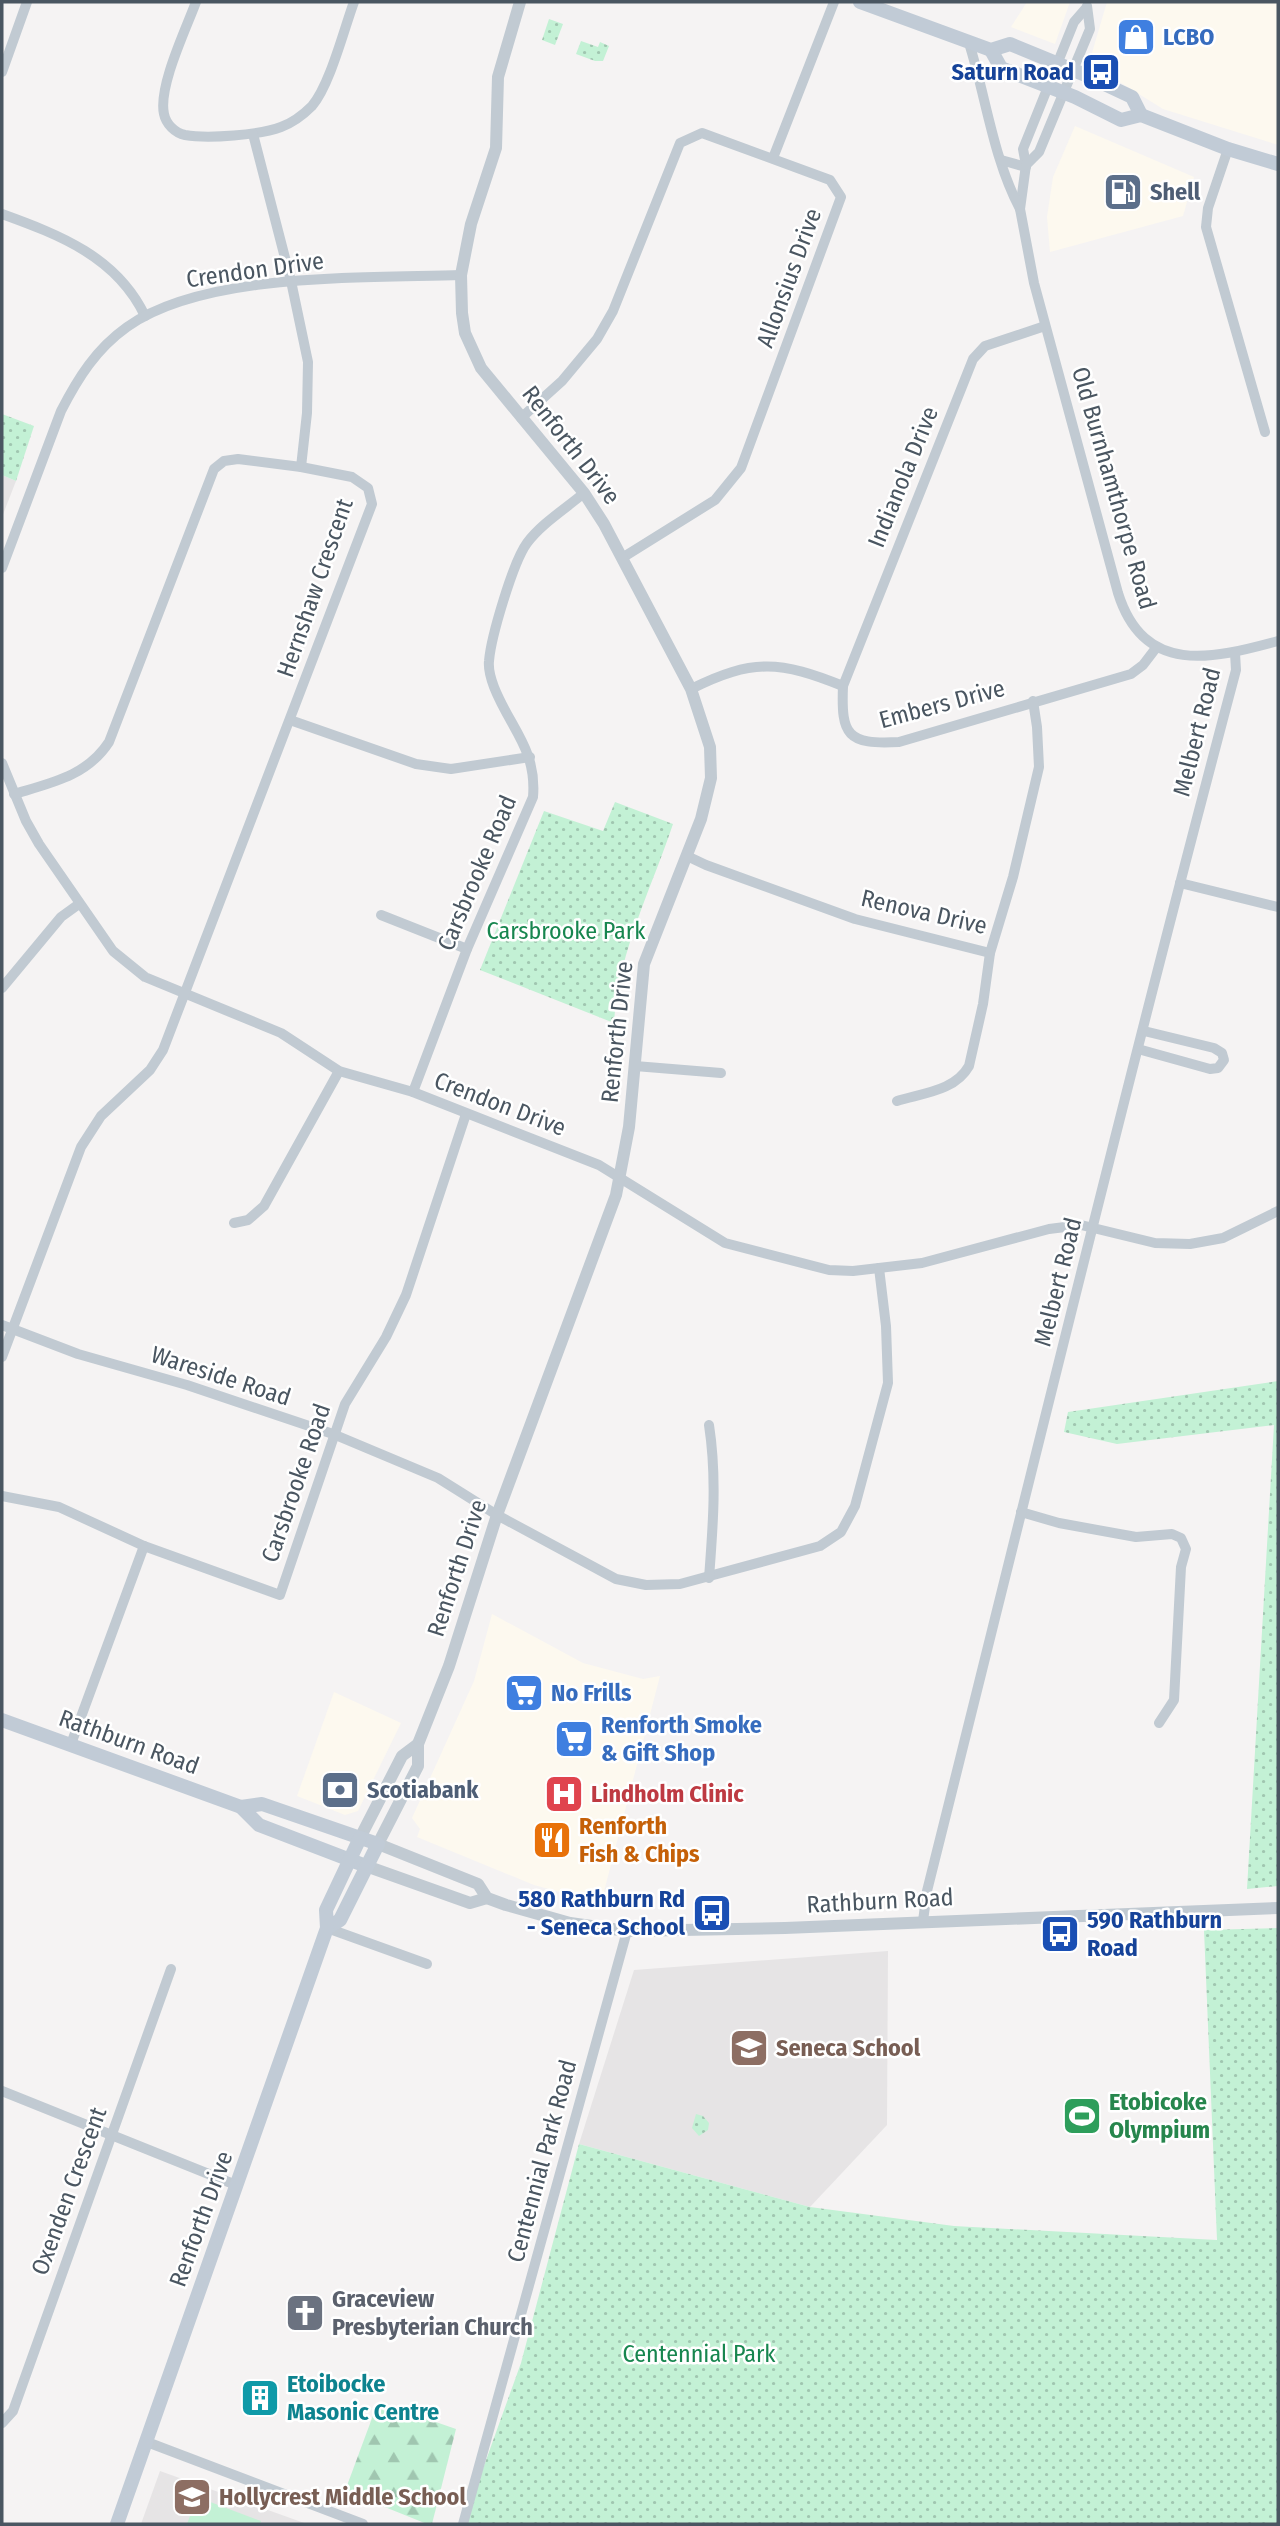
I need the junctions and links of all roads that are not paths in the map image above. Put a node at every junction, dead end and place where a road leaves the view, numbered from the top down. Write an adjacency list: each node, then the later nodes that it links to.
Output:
1 (27, 2): 12 (street)
2 (196, 2): 16 (street)
3 (354, 2): 16 (street)
4 (520, 2): 24 (street, Renforth Drive)
5 (834, 2): 18 (street)
6 (860, 2): 8 (main road)
7 (1087, 5): 10 (street); 11 (street)
8 (969, 43): 9 (main road); 19 (street, Old Burnhamthorpe Road)
9 (991, 50): 10 (main road); 13 (main road)
10 (1058, 63): 11 (main road); 13 (street, Old Burnhamthorpe Road)
11 (1073, 70): 14 (street, Old Burnhamthorpe Road); 15 (main road)
12 (2, 72)
13 (1048, 87): 14 (main road); 21 (street, Old Burnhamthorpe Road)
14 (1063, 93): 15 (main road); 21 (street, Old Burnhamthorpe Road)
15 (1141, 115): 17 (main road)
16 (253, 134): 25 (street)
17 (1228, 149): 20 (main road); 29 (street)
18 (773, 158): 28 (street, Allonsius Drive); 32 (street, Allonsius Drive)
19 (1001, 160): 21 (street); 22 (street, Old Burnhamthorpe Road)
20 (1278, 164)
21 (1026, 166): 22 (street, Old Burnhamthorpe Road)
22 (1020, 209): 27 (street, Old Burnhamthorpe Road)
23 (2, 214): 26 (street)
24 (461, 275): 25 (street, Crendon Drive); 28 (street, Renforth Drive)
25 (290, 281): 26 (street, Crendon Drive); 30 (street)
26 (145, 316): 33 (street, Crendon Drive)
27 (1045, 326): 35 (street, Old Burnhamthorpe Road); 37 (street, Indianola Drive)
28 (521, 418): 31 (street, Renforth Drive)
29 (1265, 432)
30 (301, 467): 40 (street, Hernshaw Crescent); 43 (street, Hernshaw Crescent)
31 (584, 493): 32 (street, Renforth Drive); 41 (street, Carsbrooke Road)
32 (622, 558): 38 (street, Renforth Drive)
33 (2, 568)
34 (1278, 641): 36 (street)
35 (1156, 648): 36 (street); 39 (street, Embers Drive)
36 (1235, 653): 45 (street, Melbert Road)
37 (843, 685): 38 (street); 39 (street, Embers Drive)
38 (691, 689): 44 (street, Renforth Drive)
39 (1033, 701): 50 (street, Renova Drive)
40 (290, 720): 41 (street); 52 (street, Hernshaw Crescent)
41 (530, 757): 49 (street, Carsbrooke Road)
42 (2, 762): 43 (street, Crendon Drive)
43 (14, 794): 46 (street, Crendon Drive)
44 (687, 856): 50 (street, Renova Drive); 55 (street, Renforth Drive)
45 (1180, 883): 47 (street); 53 (street, Melbert Road)
46 (79, 904): 51 (street); 52 (street, Crendon Drive)
47 (1278, 907)
48 (381, 915): 49 (street)
49 (467, 949): 58 (street, Carsbrooke Road)
50 (990, 953): 59 (street)
51 (2, 988)
52 (184, 994): 56 (street, Crendon Drive); 67 (street, Hernshaw Crescent)
53 (1144, 1031): 54 (street, Melbert Road); 54 (street)
54 (1139, 1049): 64 (street, Melbert Road)
55 (635, 1066): 57 (street); 61 (street, Renforth Drive)
56 (339, 1071): 58 (street, Crendon Drive); 63 (street)
57 (721, 1073)
58 (413, 1093): 60 (street, Crendon Drive)
59 (897, 1101)
60 (466, 1114): 61 (street, Crendon Drive); 70 (street, Carsbrooke Road)
61 (620, 1176): 65 (street, Crendon Drive); 73 (street, Renforth Drive)
62 (1278, 1211): 64 (street, Crendon Drive)
63 (234, 1223)
64 (1093, 1228): 65 (street, Crendon Drive); 72 (street, Melbert Road)
65 (879, 1268): 75 (street, Wareside Road)
66 (2, 1325): 67 (street, Wareside Road)
67 (12, 1330): 68 (street, Hernshaw Crescent); 70 (street, Wareside Road)
68 (2, 1357)
69 (709, 1425): 75 (street)
70 (333, 1434): 73 (street, Wareside Road); 74 (street, Carsbrooke Road)
71 (2, 1496): 74 (street, Carsbrooke Road)
72 (1021, 1513): 77 (street); 87 (street, Melbert Road)
73 (497, 1515): 75 (street, Wareside Road); 79 (street, Renforth Drive)
74 (144, 1546): 78 (street)
75 (709, 1578)
76 (2, 1720): 78 (main road, Rathburn Road)
77 (1159, 1723)
78 (71, 1744): 80 (main road, Rathburn Road)
79 (418, 1744): 81 (street, Renforth Drive); 82 (street, Renforth Drive)
80 (241, 1807): 81 (main road, Rathburn Road); 83 (main road, Rathburn Road)
81 (360, 1838): 82 (main road, Rathburn Road); 83 (main road, Renforth Drive)
82 (378, 1844): 84 (main road, Renforth Drive); 85 (street, Rathburn Road)
83 (350, 1859): 84 (main road, Rathburn Road); 88 (main road, Renforth Drive)
84 (366, 1866): 85 (street, Rathburn Road); 88 (main road, Renforth Drive)
85 (487, 1898): 89 (street, Rathburn Road)
86 (1278, 1908): 87 (street, Rathburn Road)
87 (923, 1922): 89 (street, Rathburn Road)
88 (327, 1928): 90 (street); 94 (main road, Renforth Drive)
89 (627, 1931): 99 (street, Centennial Park Road)
90 (426, 1964)
91 (171, 1969): 93 (street, Oxenden Crescent)
92 (2, 2091): 93 (street)
93 (111, 2137): 94 (street); 95 (street, Oxenden Crescent)
94 (236, 2185): 96 (main road, Renforth Drive)
95 (2, 2423)
96 (146, 2442): 97 (main road, Renforth Drive); 98 (street)
97 (117, 2524)
98 (363, 2524)
99 (463, 2524)

